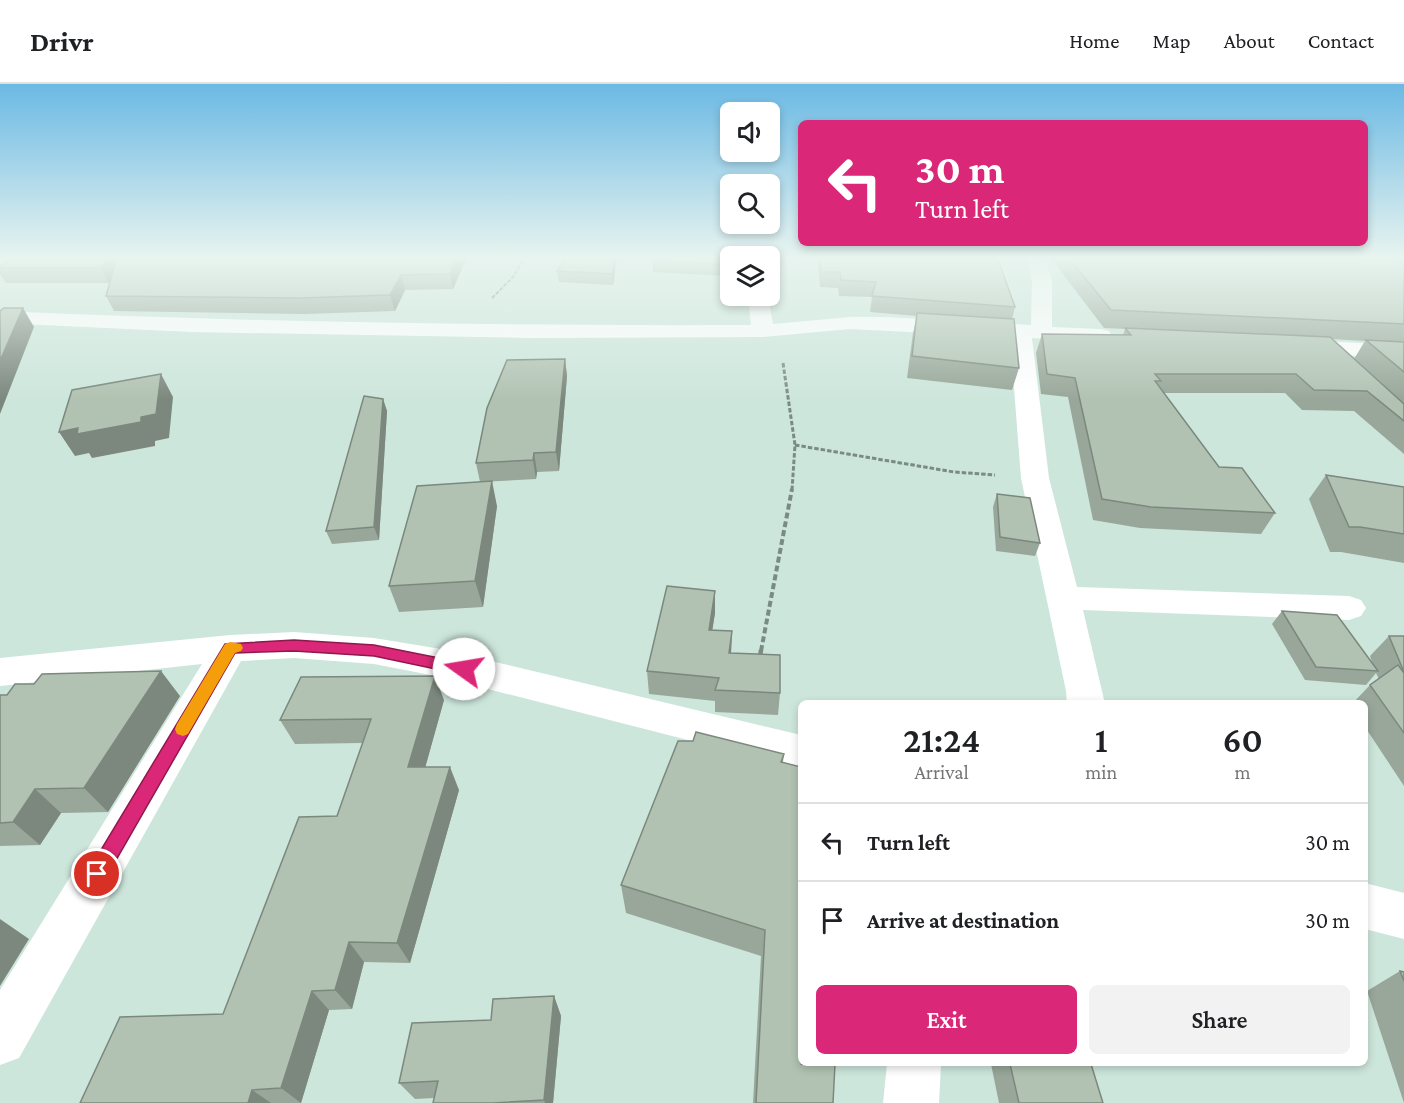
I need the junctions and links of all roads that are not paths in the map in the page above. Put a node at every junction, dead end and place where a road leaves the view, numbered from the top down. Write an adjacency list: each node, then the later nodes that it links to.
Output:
1 (1037, 305): 5 (street)
2 (760, 306): 4 (street)
3 (0, 317): 4 (street)
4 (765, 331): 5 (street)
5 (1031, 333): 6 (street); 11 (street)
6 (1126, 337)
7 (1279, 346): 8 (street)
8 (1326, 349): 9 (street); 10 (street)
9 (1404, 352)
10 (1353, 373)
11 (1063, 598): 12 (street); 15 (street)
12 (1349, 608)
13 (230, 648): 14 (street); 16 (street); 19 (street)
14 (0, 672)
15 (1086, 700)
16 (798, 751)
17 (1368, 907): 18 (street)
18 (1404, 916)
19 (0, 1039)
20 (914, 1066): 21 (street)
21 (911, 1103)

